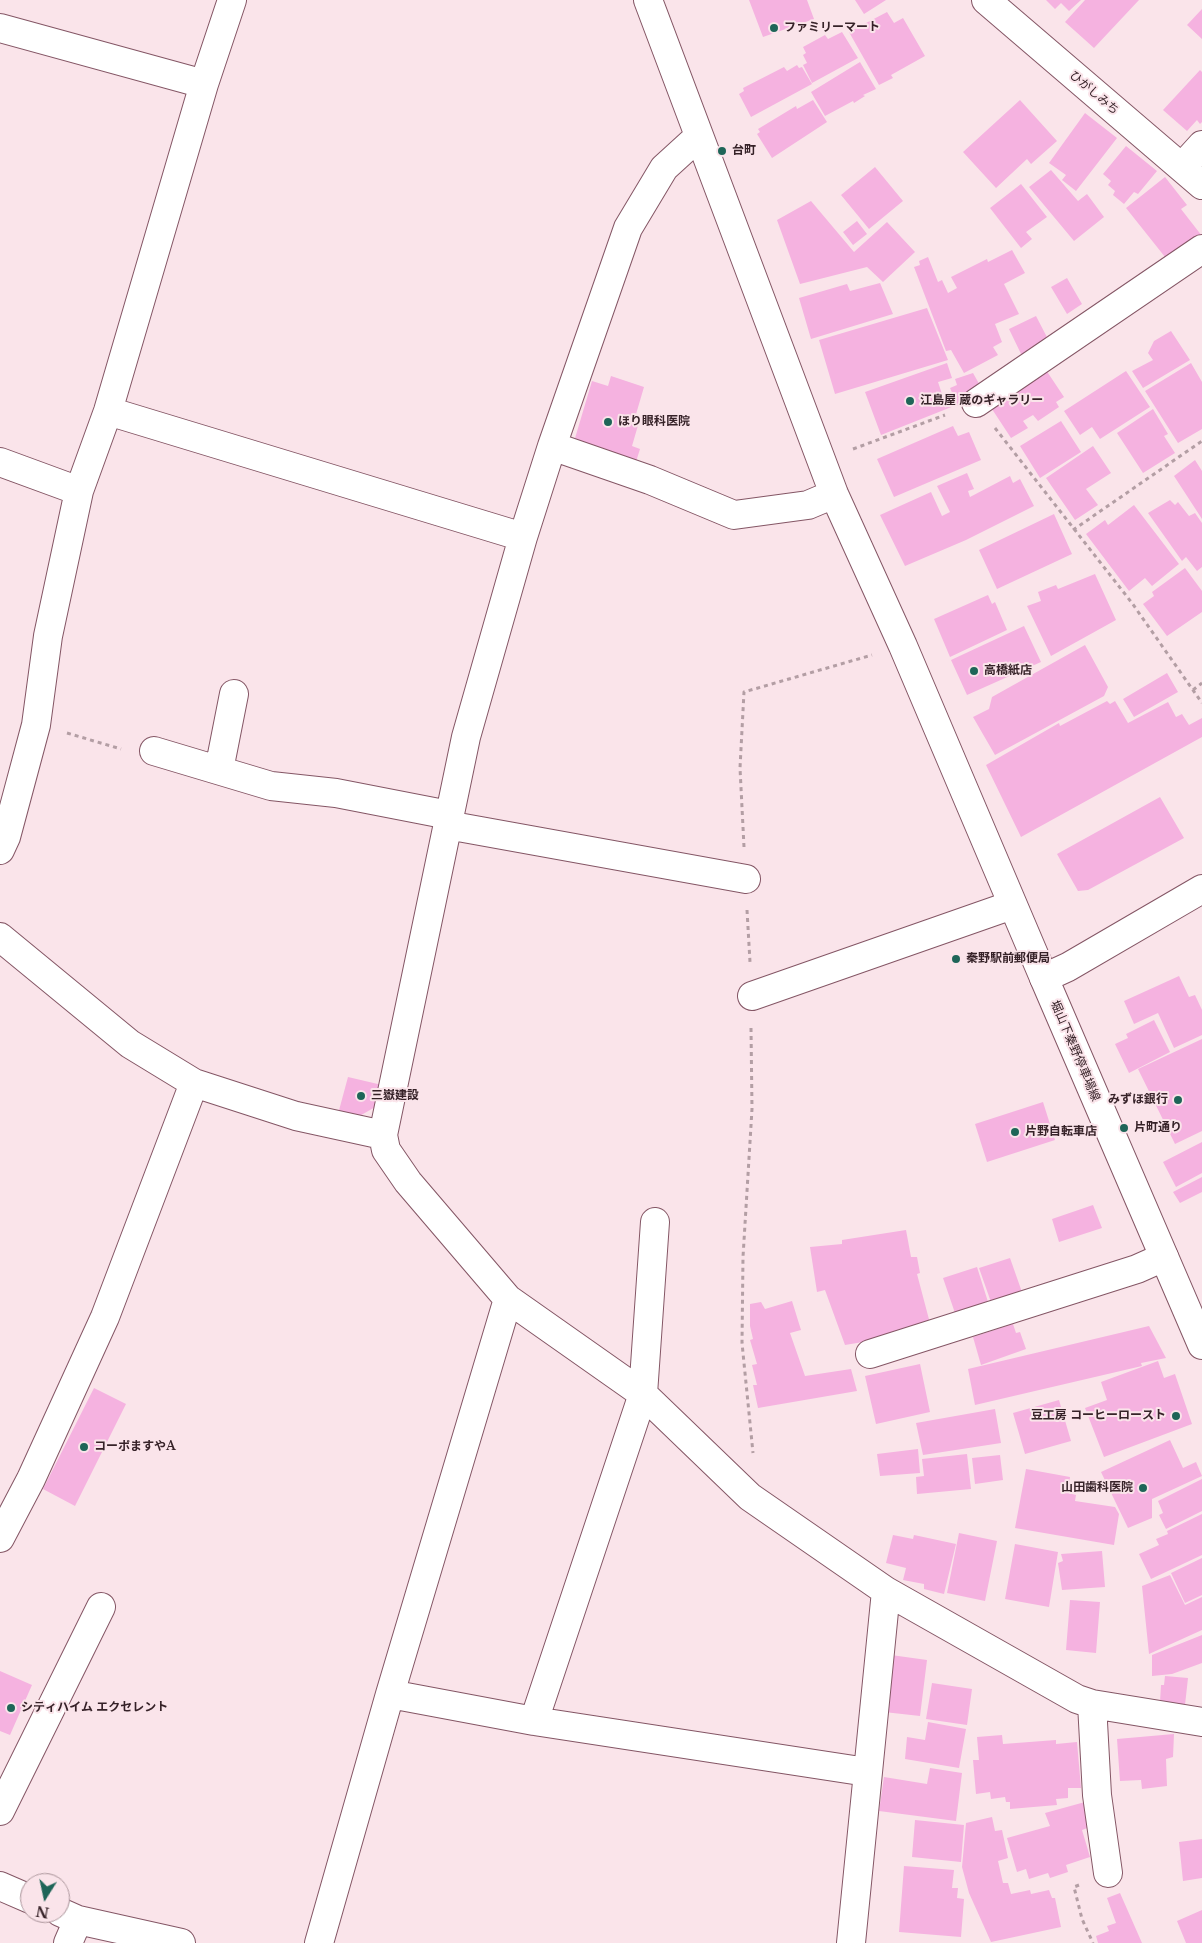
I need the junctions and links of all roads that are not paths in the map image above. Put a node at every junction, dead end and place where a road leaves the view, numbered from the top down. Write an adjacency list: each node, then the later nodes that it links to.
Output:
1 (232, 0): 5 (street)
2 (648, 0): 6 (street, 堀山下秦野停車場線)
3 (986, 0): 8 (street, ひがしみち)
4 (0, 28): 5 (street)
5 (204, 84): 12 (street)
6 (698, 137): 13 (street); 16 (street, 堀山下秦野停車場線)
7 (1202, 145): 8 (street)
8 (1182, 167): 9 (street, ひがしみち)
9 (1202, 185)
10 (1202, 249): 11 (street)
11 (976, 403)
12 (108, 411): 15 (street); 17 (street)
13 (552, 446): 16 (street); 17 (street)
14 (0, 462): 15 (street)
15 (79, 492): 22 (street)
16 (834, 494): 25 (street, 堀山下秦野停車場線)
17 (524, 537): 21 (street)
18 (234, 694): 20 (street)
19 (154, 751): 20 (street)
20 (219, 770): 21 (street)
21 (448, 820): 23 (street); 30 (street)
22 (0, 850)
23 (746, 879)
24 (1202, 889): 27 (street)
25 (1012, 905): 27 (street, 堀山下秦野停車場線); 28 (street)
26 (0, 938): 29 (street)
27 (1044, 978): 32 (street, 堀山下秦野停車場線)
28 (752, 996)
29 (194, 1083): 30 (street); 37 (street)
30 (383, 1135): 33 (street)
31 (655, 1222): 36 (street)
32 (1164, 1257): 34 (street, 堀山下秦野停車場線); 35 (street)
33 (508, 1299): 36 (street); 40 (street)
34 (1202, 1345)
35 (870, 1354)
36 (643, 1394): 38 (street); 42 (street)
37 (0, 1538)
38 (886, 1591): 41 (street); 44 (street)
39 (101, 1607): 45 (street)
40 (390, 1694): 42 (street); 51 (street)
41 (1092, 1704): 43 (street); 46 (street)
42 (534, 1721): 44 (street)
43 (1202, 1722)
44 (868, 1772): 52 (street)
45 (0, 1811)
46 (1108, 1873)
47 (0, 1886): 48 (street)
48 (20, 1895)
49 (69, 1925): 50 (street)
50 (181, 1943)
51 (319, 1943)
52 (851, 1943)

